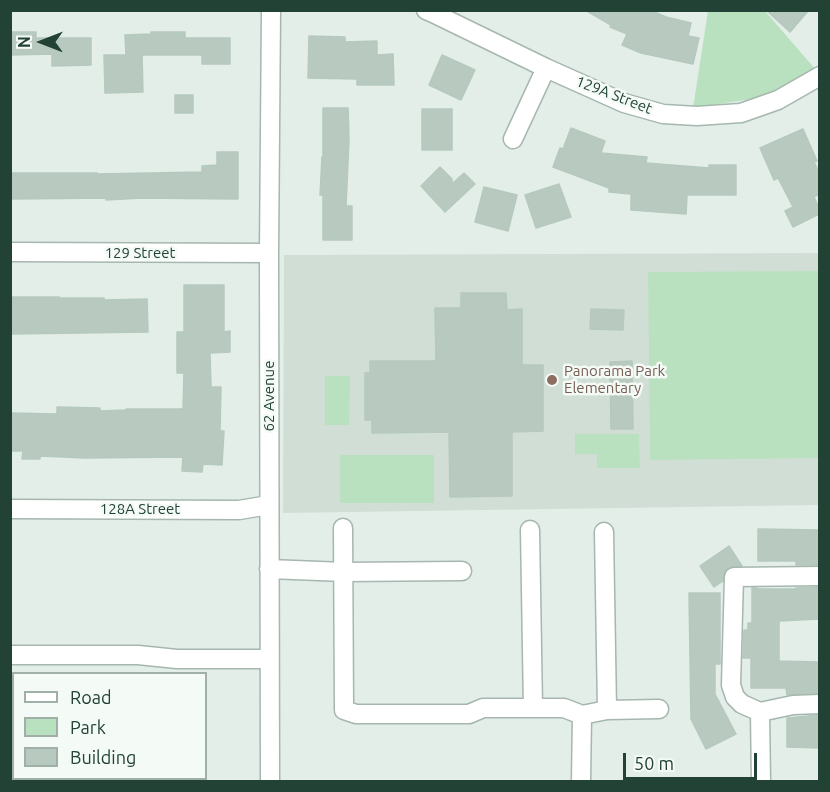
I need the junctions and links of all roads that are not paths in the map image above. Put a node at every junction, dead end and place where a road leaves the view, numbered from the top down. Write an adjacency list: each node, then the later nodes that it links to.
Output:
1 (271, 10): 7 (street, 62 Avenue)
2 (426, 10): 3 (street, 129A Street)
3 (546, 68): 4 (street, 129A Street); 5 (street)
4 (819, 76)
5 (513, 139)
6 (10, 252): 7 (street, 129 Street)
7 (269, 253): 8 (street, 62 Avenue)
8 (268, 505): 9 (street, 128A Street); 13 (street, 62 Avenue)
9 (10, 509)
10 (343, 528): 15 (street)
11 (530, 530): 20 (street)
12 (604, 532): 22 (street)
13 (269, 569): 15 (street); 18 (street, 62 Avenue)
14 (462, 571): 15 (street)
15 (344, 572): 20 (street)
16 (819, 576): 23 (street)
17 (10, 655): 18 (street)
18 (269, 659): 25 (street, 62 Avenue)
19 (819, 704): 23 (street)
20 (533, 708): 24 (street)
21 (659, 709): 22 (street)
22 (607, 710): 24 (street)
23 (760, 712): 27 (street)
24 (582, 715): 26 (street)
25 (270, 782)
26 (581, 782)
27 (761, 782)

